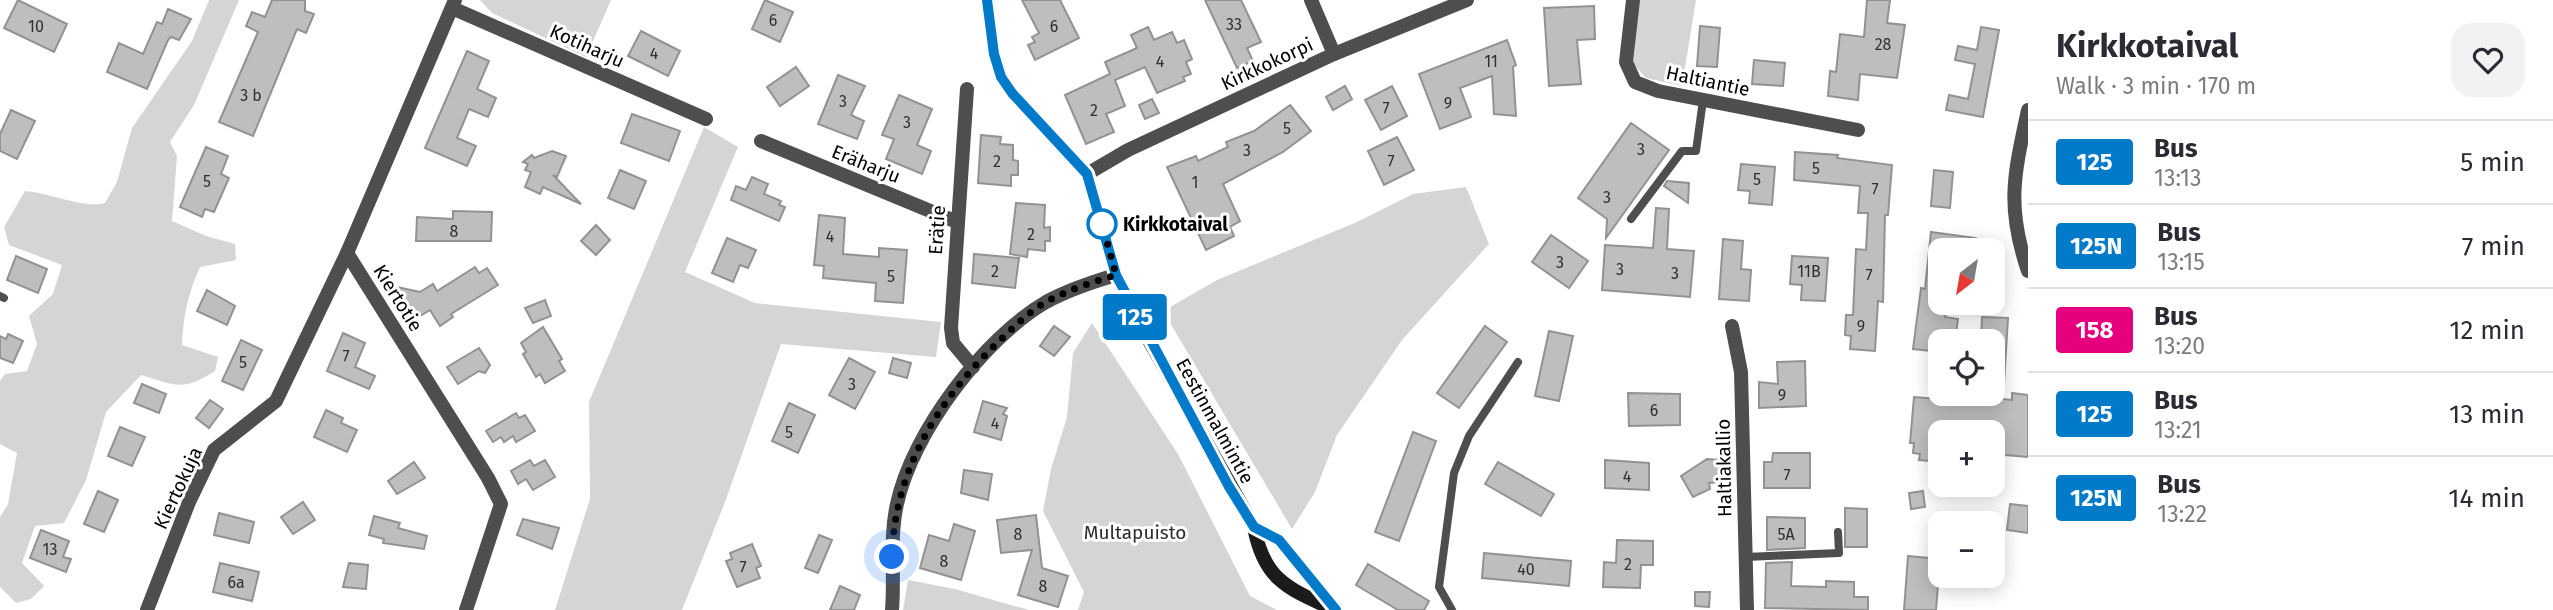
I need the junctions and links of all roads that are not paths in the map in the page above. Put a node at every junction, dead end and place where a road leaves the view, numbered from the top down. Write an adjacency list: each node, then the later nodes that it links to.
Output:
1 (987, 0): 13 (street, Eestinmalmintie)
2 (1311, 0): 6 (street)
3 (1467, 0): 6 (street, Kirkkokorpi)
4 (1633, 0): 8 (street, Haltiantie)
5 (454, 4): 10 (street, Kotiharju); 16 (street)
6 (1334, 54): 13 (street, Kirkkokorpi)
7 (967, 89): 15 (street, Erätie)
8 (1703, 100): 11 (street, Haltiantie); 14 (lane)
9 (2028, 110): 17 (street)
10 (706, 119)
11 (1858, 130)
12 (761, 141): 15 (street, Eräharju)
13 (1087, 174): 18 (street, Eestinmalmintie)
14 (1631, 219)
15 (957, 222): 21 (street, Erätie)
16 (347, 253): 25 (street, Kiertokuja); 26 (street, Kiertotie)
17 (2028, 271)
18 (1116, 275): 21 (street); 22 (street, Eestinmalmintie)
19 (1732, 326): 24 (street, Haltiakallio)
20 (1518, 362): 29 (lane)
21 (973, 367): 27 (street)
22 (1254, 527): 28 (street, Eestinmalmintie); 28 (street, Eestinmalmintie)
23 (1838, 532): 24 (lane)
24 (1746, 557): 30 (street, Haltiakallio)
25 (147, 610)
26 (466, 610)
27 (892, 610)
28 (1336, 610)
29 (1452, 610)
30 (1747, 610)

